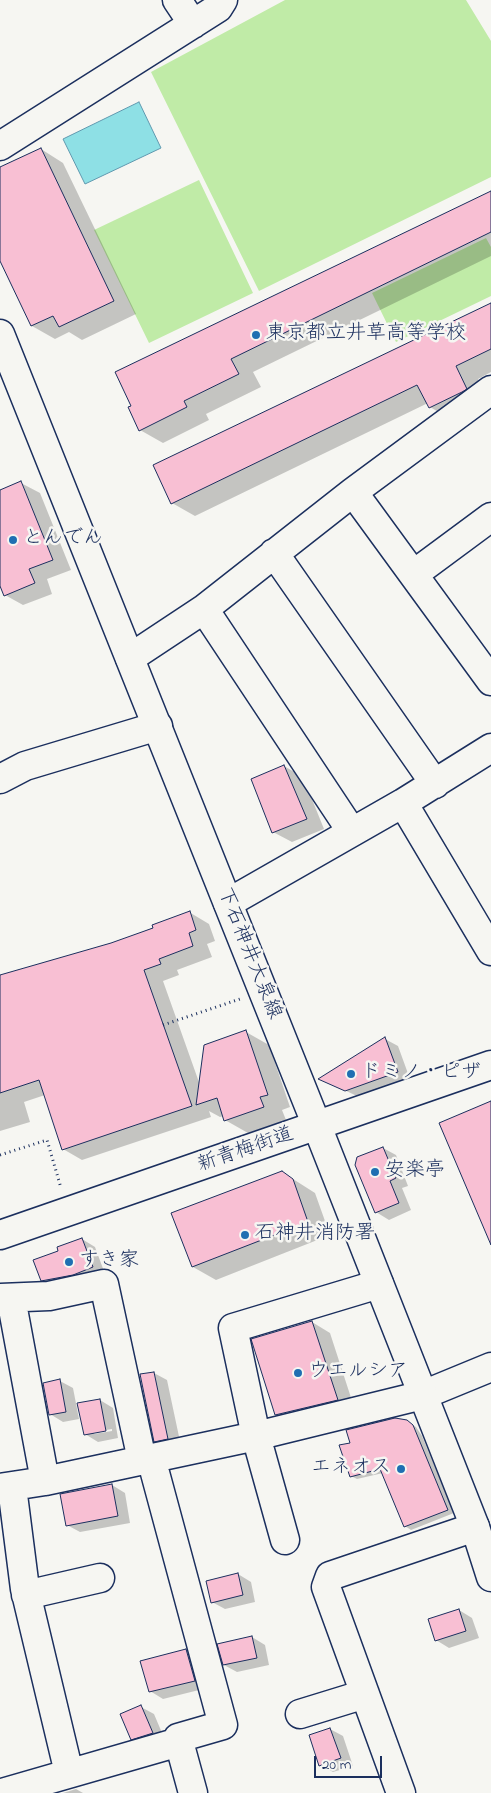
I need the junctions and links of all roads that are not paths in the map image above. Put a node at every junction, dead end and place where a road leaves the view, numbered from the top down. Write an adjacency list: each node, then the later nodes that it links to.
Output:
1 (177, 0): 3 (street)
2 (223, 0): 3 (street)
3 (193, 24): 4 (street)
4 (0, 146)
5 (0, 334): 6 (street, 下石神井大泉線)
6 (5, 367): 13 (street, 下石神井大泉線)
7 (491, 390): 8 (street)
8 (353, 492): 10 (street); 11 (street)
9 (491, 517): 11 (street)
10 (274, 553): 12 (street); 18 (street)
11 (414, 574): 14 (street)
12 (204, 609): 13 (street); 20 (street)
13 (130, 658): 15 (street, 下石神井大泉線)
14 (491, 681)
15 (158, 726): 17 (street); 21 (street, 下石神井大泉線)
16 (489, 755): 18 (street)
17 (0, 779)
18 (435, 784): 19 (street)
19 (403, 802): 20 (street); 22 (street)
20 (352, 832): 21 (street)
21 (228, 903): 24 (street, 下石神井大泉線)
22 (491, 951)
23 (491, 1065): 24 (street, 新青梅街道)
24 (317, 1126): 25 (street, 新青梅街道); 26 (street, 下石神井大泉線)
25 (0, 1235)
26 (380, 1284): 29 (street, 下石神井大泉線); 30 (street)
27 (6, 1298): 31 (street); 32 (street)
28 (491, 1367): 29 (street)
29 (423, 1395): 30 (street); 34 (street, 下石神井大泉線)
30 (256, 1436): 31 (street); 35 (street)
31 (147, 1459): 32 (street); 41 (street)
32 (45, 1481): 33 (street)
33 (6, 1487): 38 (street)
34 (482, 1536): 36 (street, 下石神井大泉線); 39 (street)
35 (285, 1540)
36 (491, 1577)
37 (100, 1578): 38 (street)
38 (26, 1595): 42 (street)
39 (365, 1694): 40 (street); 45 (street)
40 (300, 1714)
41 (179, 1742): 42 (street); 44 (street)
42 (68, 1773): 43 (street)
43 (2, 1793)
44 (193, 1793)
45 (401, 1793)

